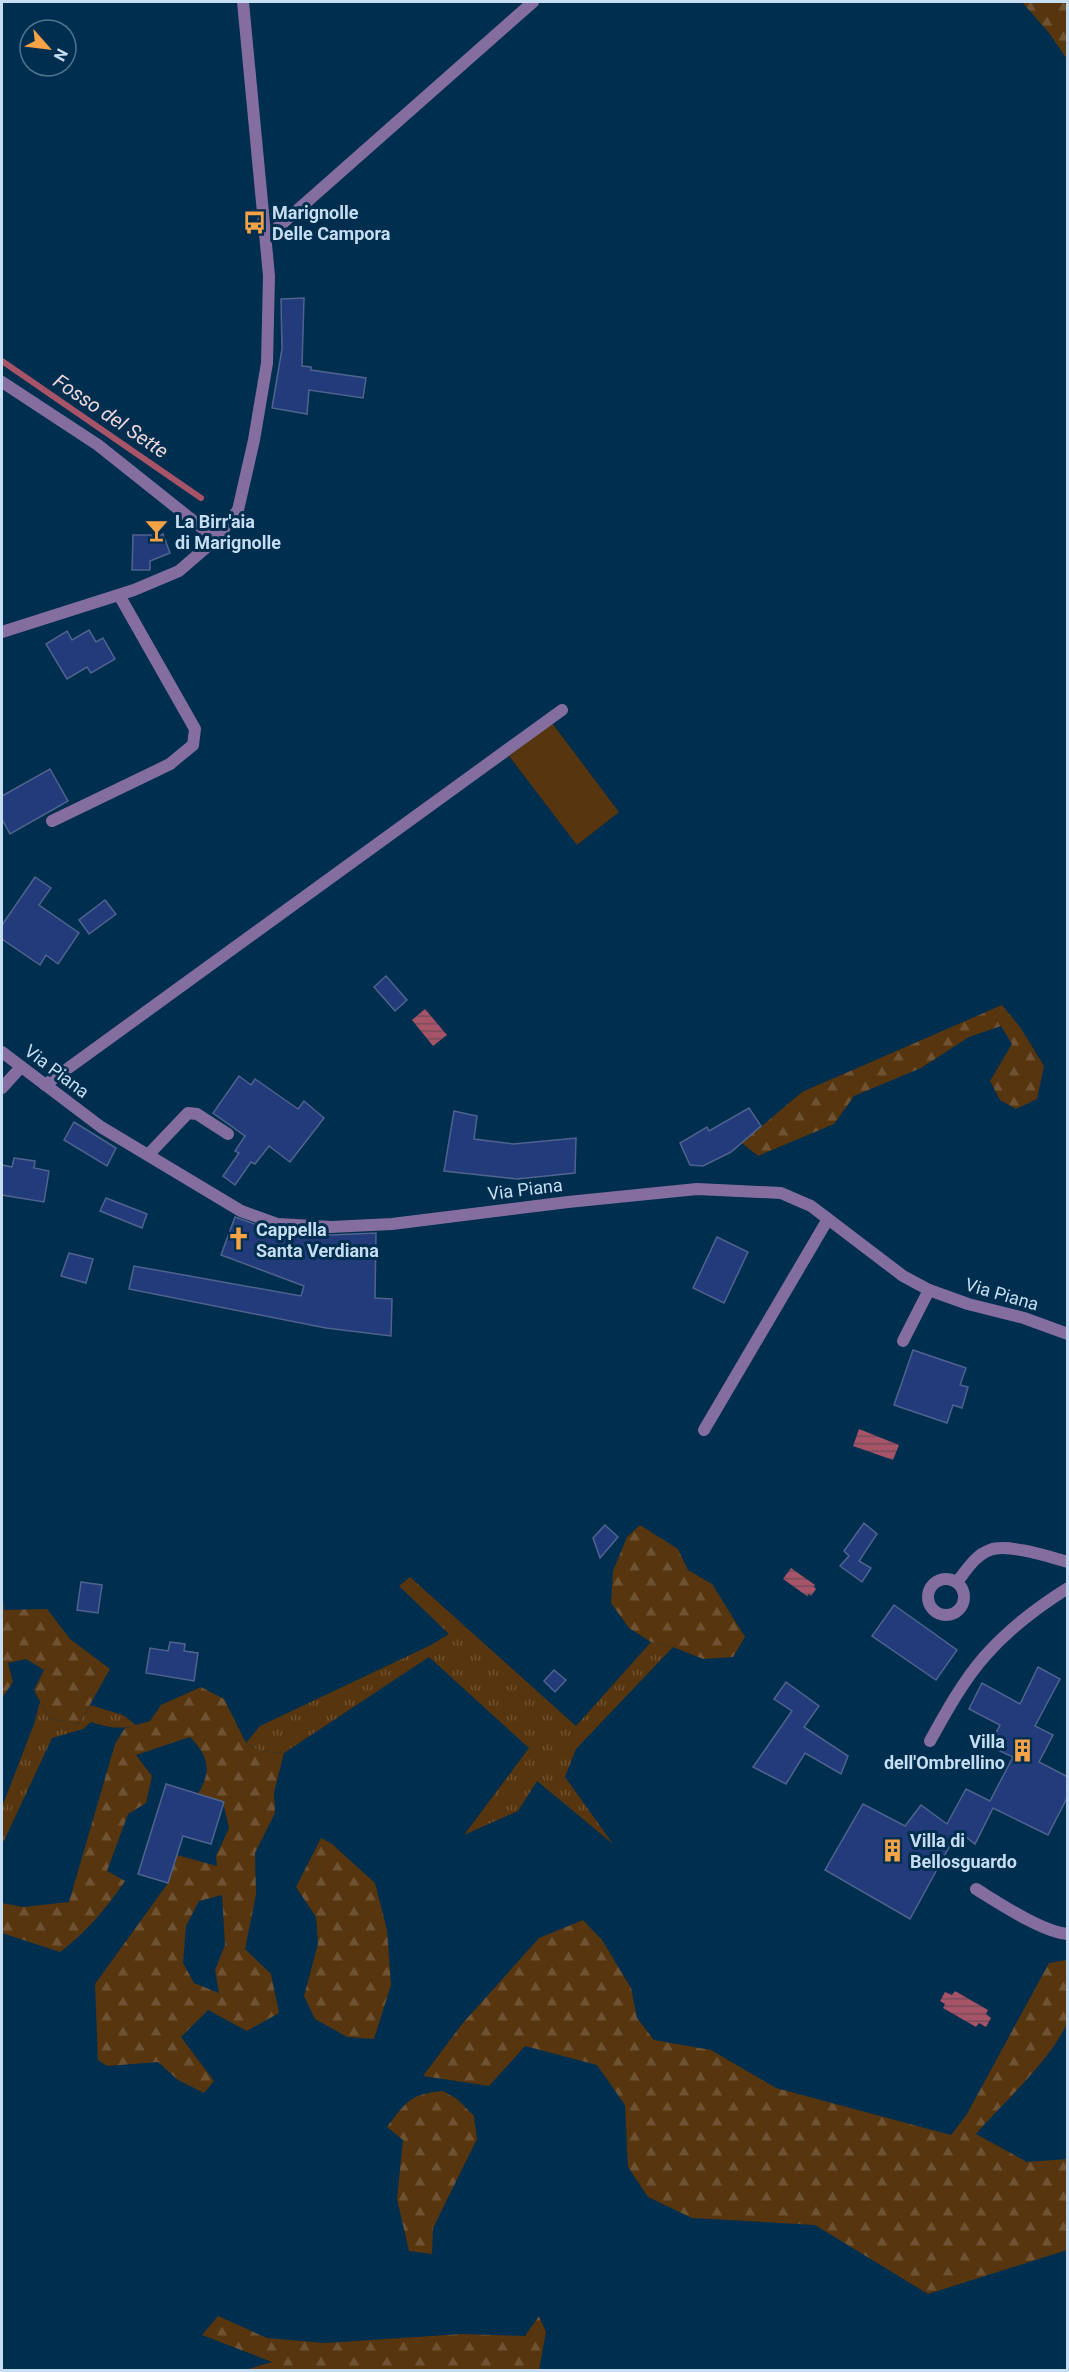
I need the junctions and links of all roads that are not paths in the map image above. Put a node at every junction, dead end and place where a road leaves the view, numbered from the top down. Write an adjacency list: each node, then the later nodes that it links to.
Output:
1 (243, 2): 3 (street)
2 (533, 2): 3 (street)
3 (267, 237): 5 (street)
4 (2, 382): 5 (street)
5 (216, 539): 6 (street)
6 (119, 595): 7 (street); 9 (street)
7 (2, 632)
8 (562, 710): 12 (street)
9 (52, 820)
10 (2, 1052): 11 (street, Via Piana)
11 (21, 1067): 12 (street, Via Piana); 13 (street)
12 (45, 1084): 15 (street, Via Piana)
13 (2, 1088)
14 (228, 1134): 15 (street)
15 (148, 1155): 16 (street, Via Piana)
16 (828, 1219): 17 (street, Via Piana); 20 (street)
17 (929, 1290): 18 (street, Via Piana); 19 (street)
18 (1068, 1334)
19 (903, 1341)
20 (704, 1430)
21 (1068, 1562): 22 (street)
22 (957, 1582)
23 (1068, 1588): 24 (street)
24 (930, 1742)
25 (976, 1889): 26 (street)
26 (1068, 1934)

